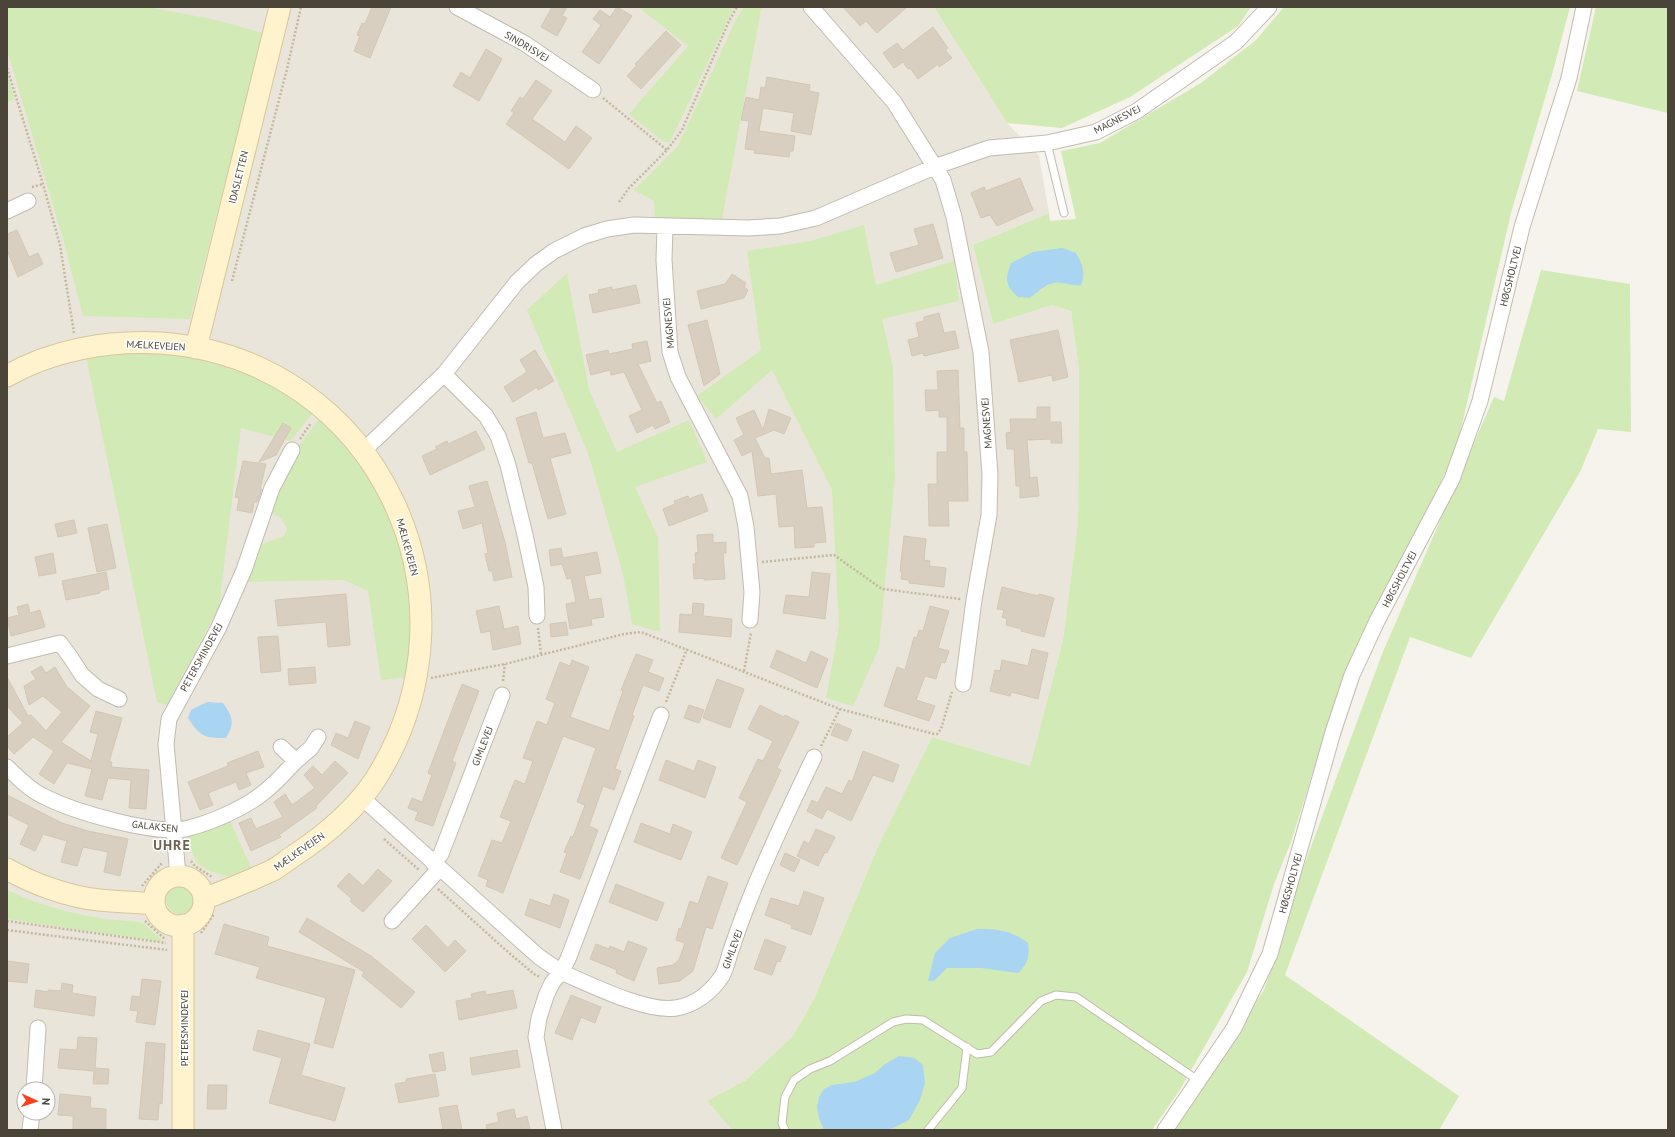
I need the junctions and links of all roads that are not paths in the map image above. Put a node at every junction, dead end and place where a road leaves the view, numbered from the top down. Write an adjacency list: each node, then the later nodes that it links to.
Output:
1 (280, 7): 13 (street, IDASLETTEN)
2 (458, 7): 6 (street, SINDRISVEJ)
3 (811, 7): 8 (street, MAGNESVEJ)
4 (1269, 7): 7 (street, MAGNESVEJ)
5 (1584, 7): 43 (street, HØGSHOLTVEJ)
6 (593, 90)
7 (1048, 143): 8 (street, MAGNESVEJ); 11 (lane)
8 (934, 167): 12 (street, MAGNESVEJ); 21 (street, MAGNESVEJ)
9 (28, 201): 10 (street)
10 (7, 211)
11 (1064, 213)
12 (666, 226): 14 (street, MAGNESVEJ); 19 (street, MAGNESVEJ)
13 (196, 348): 15 (street, MÆLKEVEJEN); 17 (street, MÆLKEVEJEN)
14 (444, 374): 17 (street, MAGNESVEJ); 18 (street)
15 (7, 376)
16 (292, 450): 31 (street, PETERSMINDEVEJ)
17 (363, 451): 30 (street, MÆLKEVEJEN)
18 (537, 616)
19 (750, 620)
20 (7, 656): 23 (street)
21 (963, 684)
22 (502, 695): 32 (street, GIMLEVEJ)
23 (119, 699)
24 (661, 715): 39 (street)
25 (318, 737): 28 (street, GALAKSEN)
26 (281, 747): 28 (street)
27 (814, 757): 39 (street, GIMLEVEJ)
28 (296, 761): 31 (street, GALAKSEN)
29 (7, 767): 31 (street, GALAKSEN)
30 (361, 797): 32 (street, GIMLEVEJ); 35 (street, MÆLKEVEJEN)
31 (174, 831): 34 (street, PETERSMINDEVEJ)
32 (437, 866): 37 (street, GIMLEVEJ); 39 (street, GIMLEVEJ)
33 (7, 869): 36 (street)
34 (178, 875): 35 (street); 36 (street)
35 (211, 904): 38 (street)
36 (148, 911): 38 (street)
37 (392, 922)
38 (183, 926): 44 (street, PETERSMINDEVEJ)
39 (557, 978): 45 (street)
40 (38, 1028): 42 (street)
41 (967, 1048): 43 (lane); 46 (lane); 47 (lane)
42 (35, 1081)
43 (1199, 1081): 48 (street, HØGSHOLTVEJ)
44 (183, 1130)
45 (554, 1130)
46 (785, 1130)
47 (928, 1130)
48 (1166, 1130)

